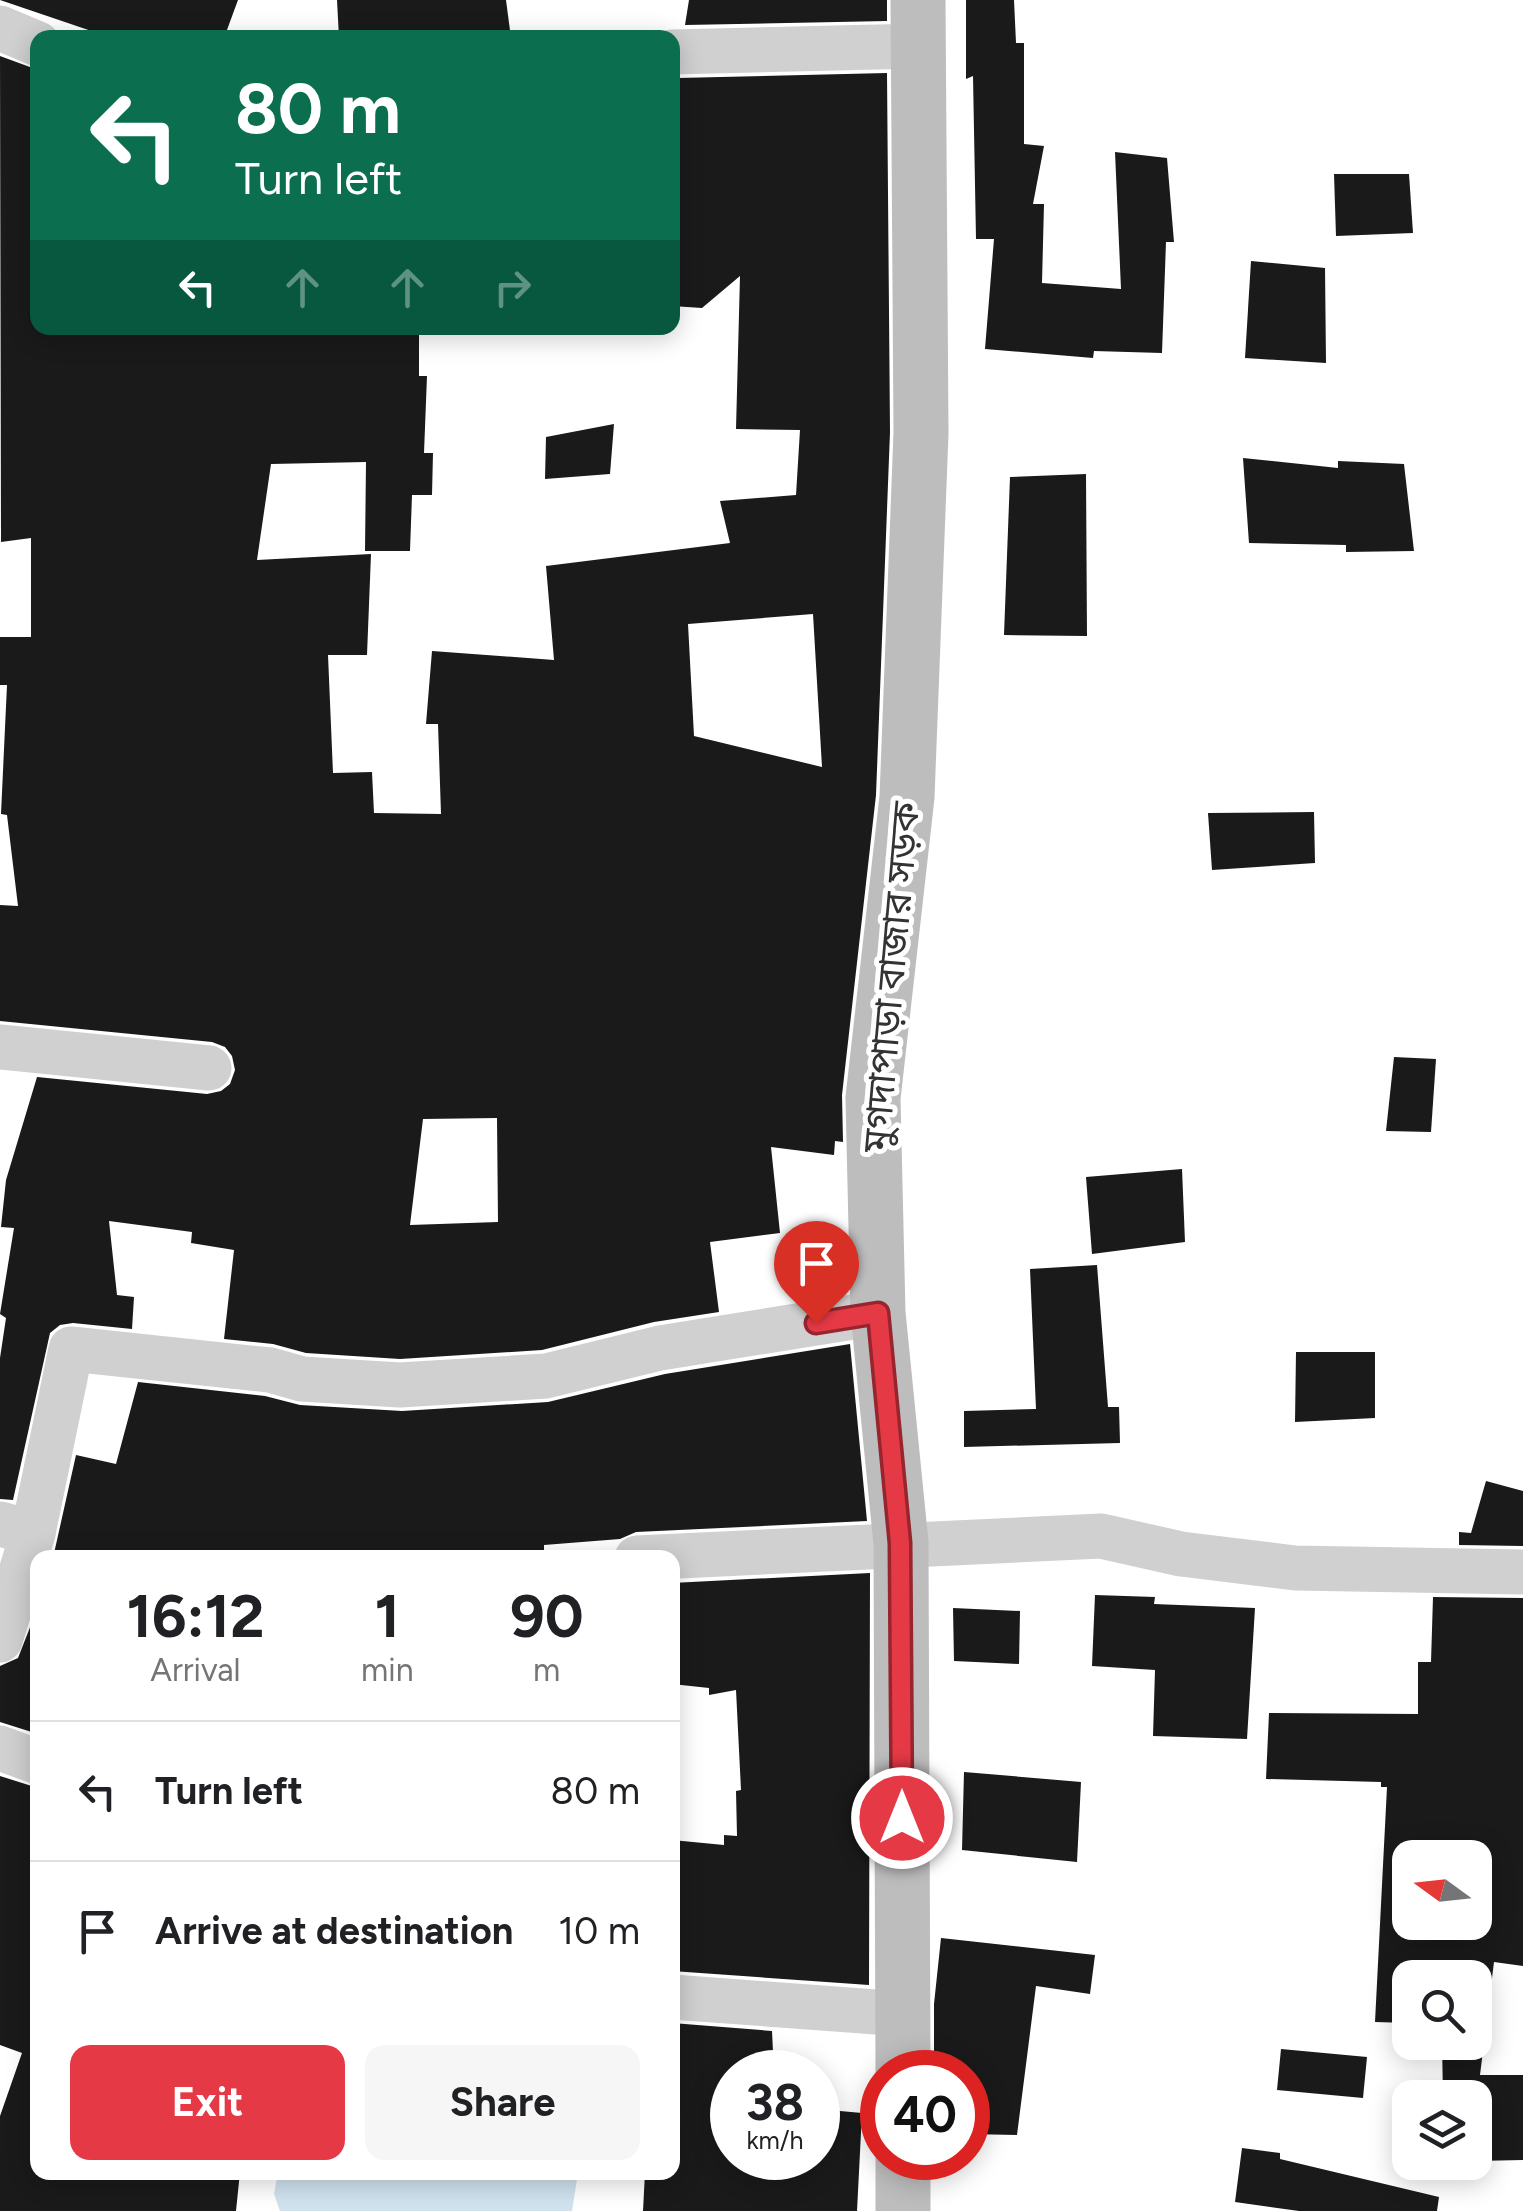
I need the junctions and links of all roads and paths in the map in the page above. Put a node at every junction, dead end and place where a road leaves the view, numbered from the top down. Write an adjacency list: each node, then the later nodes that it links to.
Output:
1 (919, 23): 4 (street); 7 (street, মুগদাপাড়া বাজার সড়ক)
2 (0, 28): 3 (street)
3 (30, 41)
4 (680, 51)
5 (0, 1047): 6 (street)
6 (209, 1068)
7 (878, 1313): 8 (street); 9 (street, মুগদাপাড়া বাজার সড়ক)
8 (16, 1528): 12 (street)
9 (900, 1543): 10 (street); 11 (street); 16 (street, মুগদাপাড়া বাজার সড়ক)
10 (680, 1556)
11 (1523, 1572)
12 (0, 1640)
13 (0, 1748): 14 (street)
14 (30, 1759)
15 (680, 1998): 16 (street)
16 (903, 2014): 17 (street, মুগদাপাড়া বাজার সড়ক)
17 (903, 2050)
18 (903, 2180): 19 (street)
19 (903, 2211)

